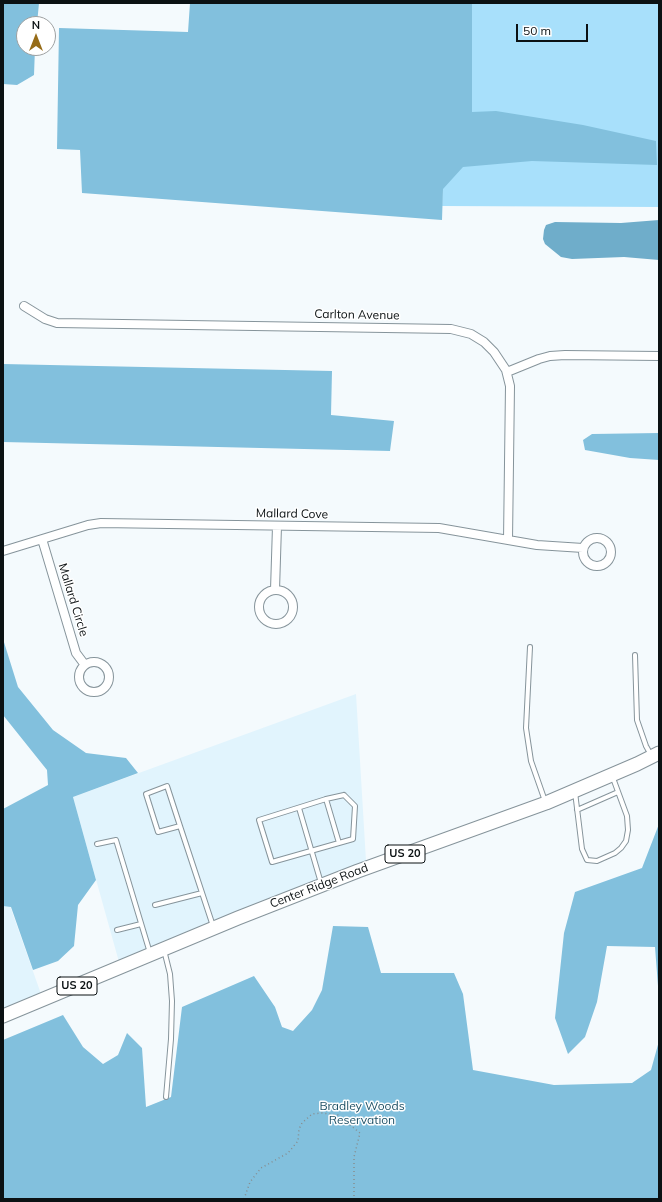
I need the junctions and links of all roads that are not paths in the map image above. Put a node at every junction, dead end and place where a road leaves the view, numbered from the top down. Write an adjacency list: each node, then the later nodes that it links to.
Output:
1 (24, 306): 3 (street, Carlton Avenue)
2 (659, 356): 3 (street)
3 (507, 372): 6 (street, Carlton Avenue)
4 (277, 526): 5 (street, Mallard Cove); 6 (street, Mallard Cove); 9 (street)
5 (42, 539): 8 (street, Mallard Cove); 12 (street, Mallard Circle)
6 (508, 540): 7 (street, Mallard Cove)
7 (583, 548)
8 (3, 551)
9 (276, 590): 9 (street)
10 (530, 647): 18 (lane)
11 (635, 655): 13 (lane)
12 (85, 665)
13 (655, 755): 14 (main road, Center Ridge Road / US 20)
14 (612, 775): 15 (main road, Center Ridge Road / US 20); 16 (lane)
15 (575, 791): 18 (main road, Center Ridge Road / US 20); 20 (lane)
16 (618, 792): 20 (lane); 20 (lane)
17 (326, 799): 19 (lane); 22 (lane); 22 (lane)
18 (546, 804): 25 (main road, Center Ridge Road / US 20)
19 (299, 808): 24 (lane); 24 (lane)
20 (577, 810)
21 (180, 826): 21 (lane); 26 (lane)
22 (339, 843): 24 (lane)
23 (97, 844): 28 (lane)
24 (312, 851): 25 (lane)
25 (322, 885): 29 (main road, Center Ridge Road / US 20)
26 (202, 893): 27 (lane); 29 (lane)
27 (155, 905)
28 (141, 924): 30 (lane); 32 (lane)
29 (214, 929): 31 (main road, Center Ridge Road / US 20)
30 (118, 930)
31 (164, 950): 32 (main road, Center Ridge Road / US 20); 34 (lane)
32 (150, 955): 33 (main road, Center Ridge Road / US 20)
33 (3, 1016)
34 (166, 1097)

